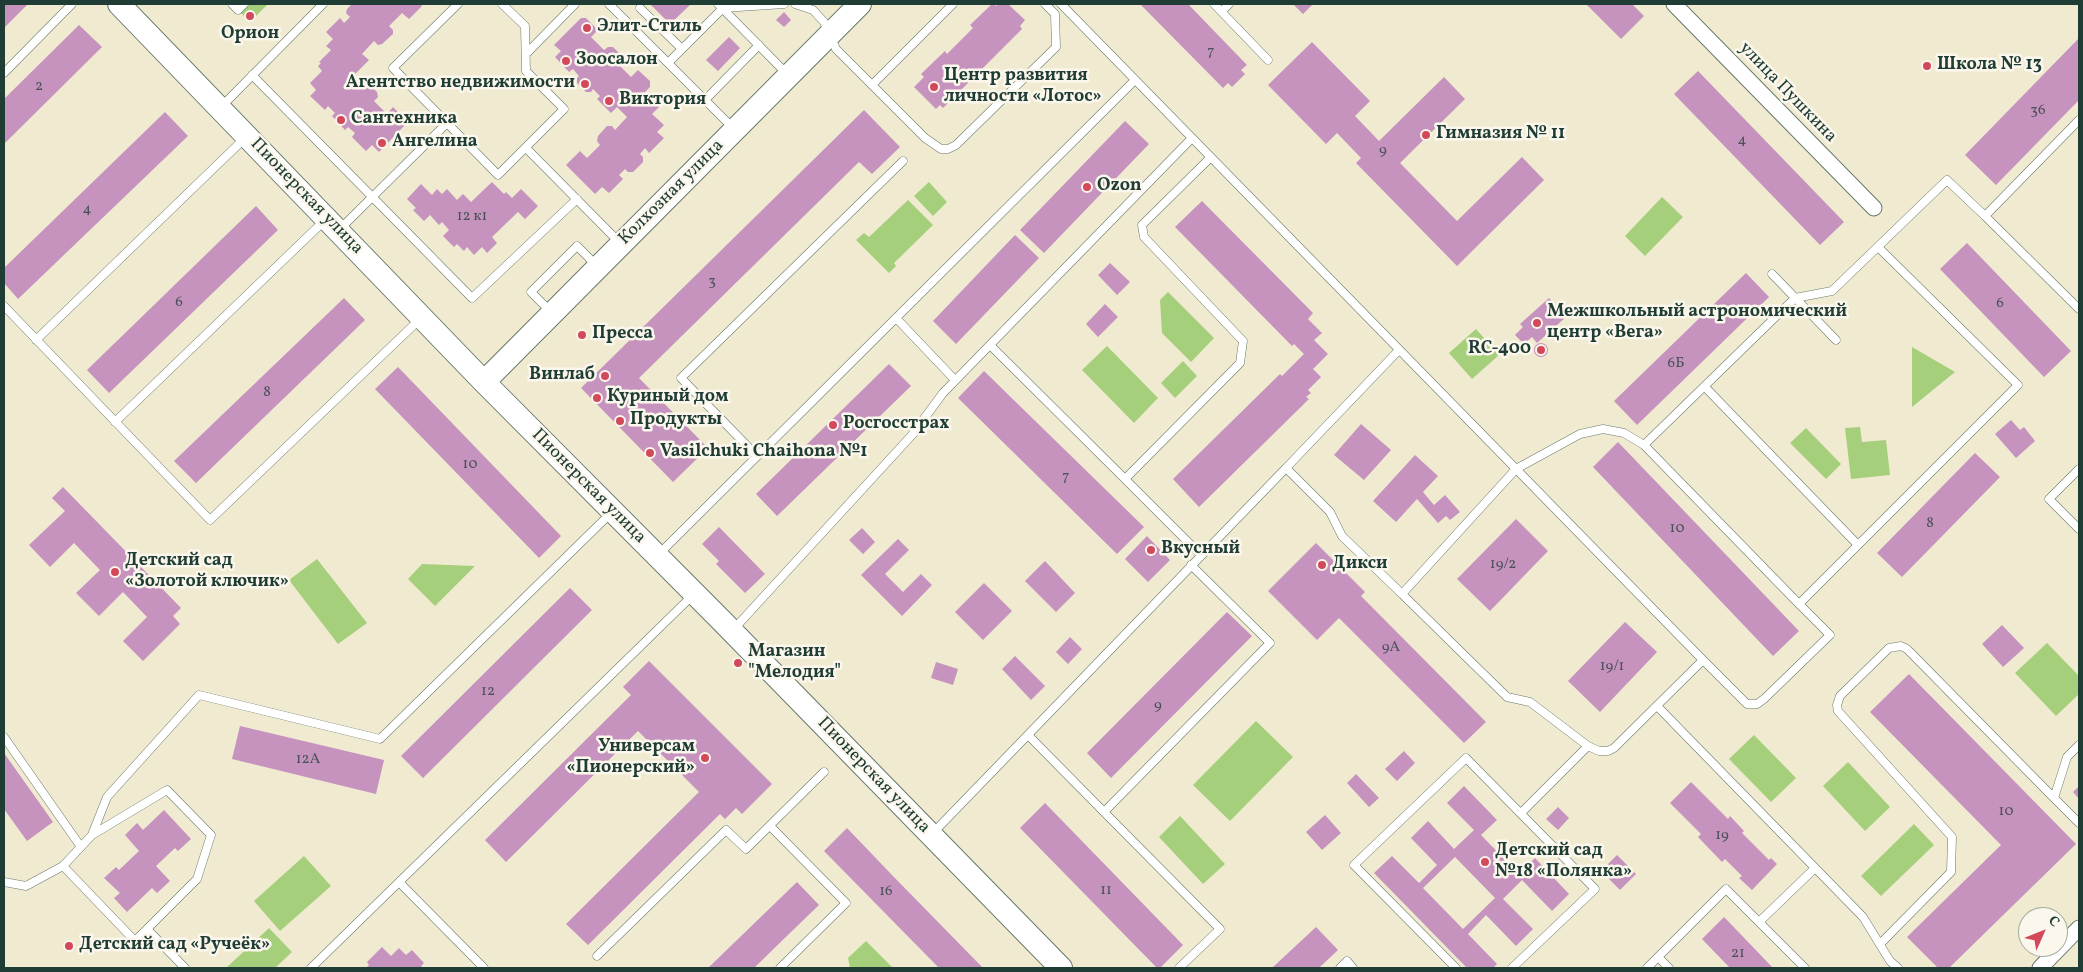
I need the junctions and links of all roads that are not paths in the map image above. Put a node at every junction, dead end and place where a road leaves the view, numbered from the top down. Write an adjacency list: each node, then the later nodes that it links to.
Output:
1 (72, 4): 29 (lane)
2 (119, 4): 35 (street, Пионерская улица)
3 (232, 4): 4 (lane)
4 (244, 4)
5 (323, 4): 30 (lane)
6 (458, 4): 37 (lane)
7 (502, 4): 26 (lane)
8 (575, 4): 26 (lane)
9 (610, 4): 28 (lane)
10 (784, 4): 19 (lane)
11 (795, 4): 20 (lane)
12 (860, 4): 23 (street, Колхозная улица)
13 (953, 4): 33 (lane)
14 (1044, 4): 33 (lane)
15 (1061, 4): 32 (lane)
16 (1214, 4): 22 (lane)
17 (1229, 4): 22 (lane)
18 (1674, 4): 46 (street, улица Пушкина)
19 (721, 6): 24 (lane); 25 (lane)
20 (816, 7): 23 (lane)
21 (640, 8): 25 (lane)
22 (1222, 11): 27 (lane)
23 (830, 34): 31 (street, Колхозная улица); 33 (lane)
24 (759, 45): 31 (lane); 34 (lane)
25 (682, 49): 28 (lane)
26 (526, 54): 41 (lane)
27 (1268, 60)
28 (668, 63): 34 (lane)
29 (4, 74)
30 (252, 76): 35 (lane); 44 (lane)
31 (788, 76): 38 (street, Колхозная улица)
32 (1135, 80): 40 (lane); 58 (lane)
33 (872, 85)
34 (705, 100): 38 (lane)
35 (220, 108): 39 (street, Пионерская улица)
36 (2079, 120): 47 (lane)
37 (447, 123): 41 (lane); 44 (lane)
38 (735, 130): 49 (street, Колхозная улица)
39 (247, 136): 48 (street, Пионерская улица); 59 (lane)
40 (1192, 138): 42 (lane); 61 (lane)
41 (526, 148): 45 (lane)
42 (1211, 157): 62 (lane); 72 (lane)
43 (902, 161): 68 (lane)
44 (372, 197): 45 (lane); 48 (lane)
45 (577, 199): 49 (lane)
46 (1874, 208)
47 (1984, 216): 50 (lane); 55 (lane)
48 (332, 225): 57 (street, Пионерская улица); 66 (lane)
49 (621, 244): 51 (street, Колхозная улица)
50 (1878, 248): 53 (lane); 75 (lane)
51 (598, 267): 56 (street, Колхозная улица); 56 (lane)
52 (1772, 274): 53 (lane)
53 (1795, 298): 60 (lane); 65 (lane)
54 (4, 306): 59 (lane)
55 (2079, 309)
56 (552, 313): 64 (street, Колхозная улица)
57 (422, 316): 64 (street, Пионерская улица); 66 (lane)
58 (896, 318): 63 (lane); 68 (lane)
59 (36, 340): 66 (lane)
60 (1836, 340)
61 (990, 344): 63 (lane); 72 (lane)
62 (1399, 350): 69 (lane); 70 (lane)
63 (955, 380): 82 (lane)
64 (484, 382): 73 (street, Пионерская улица)
65 (1705, 387): 67 (lane); 75 (lane)
66 (115, 422)
67 (1644, 445): 70 (lane); 81 (lane)
68 (757, 456): 77 (lane)
69 (1286, 468): 76 (lane); 80 (lane)
70 (1516, 469): 80 (lane); 83 (lane)
71 (2079, 469): 74 (lane)
72 (1125, 479): 76 (lane)
73 (613, 512): 77 (street, Пионерская улица); 95 (lane)
74 (2079, 529)
75 (1858, 545): 81 (lane)
76 (1201, 555): 78 (lane)
77 (657, 556): 79 (street, Пионерская улица)
78 (1192, 565): 85 (lane); 91 (lane)
79 (694, 593): 82 (street, Пионерская улица); 101 (lane)
80 (1402, 594): 88 (lane)
81 (1799, 604): 83 (lane)
82 (731, 631): 96 (street, Пионерская улица)
83 (1703, 660): 84 (lane)
84 (1657, 706): 88 (lane); 99 (lane)
85 (1028, 735): 91 (lane); 96 (lane)
86 (4, 737): 97 (lane)
87 (2079, 745): 90 (lane)
88 (1588, 746): 92 (lane)
89 (824, 772): 94 (lane)
90 (2054, 798): 93 (lane); 105 (lane)
91 (1104, 812): 113 (lane)
92 (1521, 813): 116 (lane); 117 (lane)
93 (2079, 823)
94 (770, 826): 106 (lane); 111 (lane)
95 (92, 835): 97 (lane); 104 (lane)
96 (931, 835): 112 (street, Пионерская улица)
97 (81, 847): 98 (lane)
98 (63, 866): 100 (lane); 104 (lane)
99 (1815, 868): 102 (lane); 105 (lane)
100 (4, 882)
101 (399, 882): 109 (lane); 110 (lane)
102 (1759, 922): 107 (lane); 120 (lane)
103 (2079, 928): 122 (street)
104 (147, 929): 108 (lane)
105 (1880, 944): 121 (lane)
106 (597, 956)
107 (1658, 957): 118 (lane); 119 (lane)
108 (185, 968)
109 (311, 968)
110 (484, 968)
111 (780, 968)
112 (1061, 968)
113 (1179, 968)
114 (1340, 968): 115 (lane)
115 (1354, 968)
116 (1456, 968)
117 (1512, 968)
118 (1647, 968)
119 (1669, 968)
120 (1805, 968)
121 (1898, 968)
122 (2040, 968)

